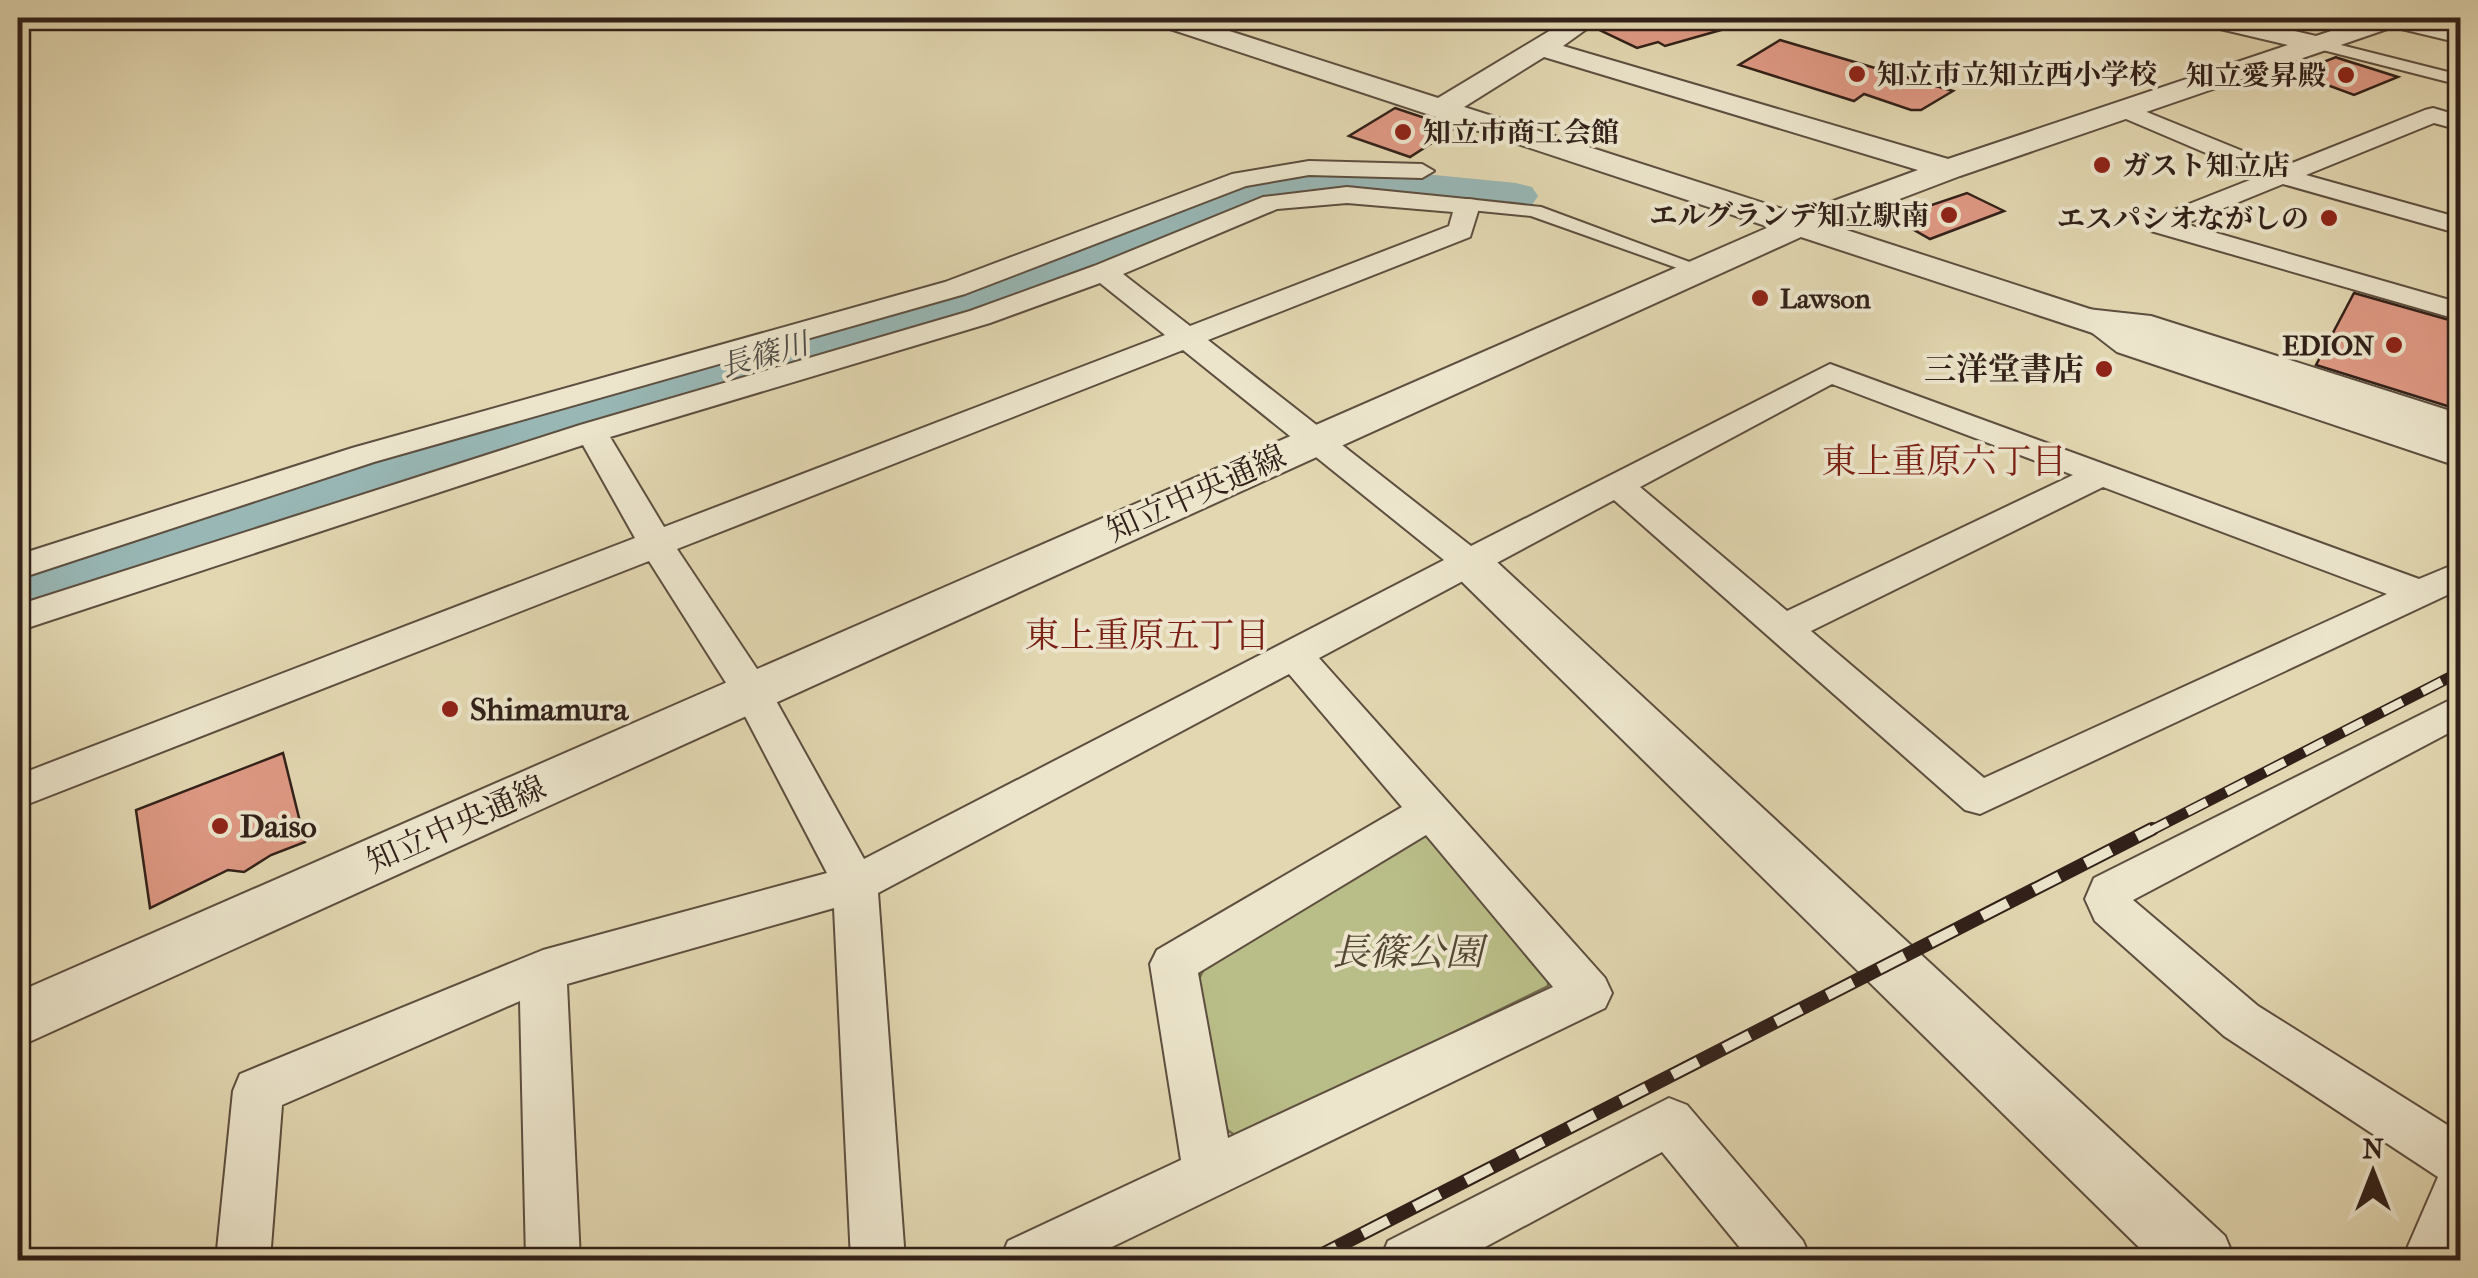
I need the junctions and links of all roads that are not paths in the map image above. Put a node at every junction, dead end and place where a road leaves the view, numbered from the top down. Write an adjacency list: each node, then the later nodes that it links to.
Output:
1 (1164, 18): 9 (street)
2 (1589, 18): 7 (street)
3 (2208, 18): 6 (street)
4 (2392, 18): 5 (street); 6 (street, 知立中央通線)
5 (2460, 35)
6 (2316, 44): 8 (street); 10 (street, 知立中央通線)
7 (1542, 48): 9 (street); 12 (street)
8 (2460, 80)
9 (1442, 108): 16 (street)
10 (2127, 111): 12 (street, 知立中央通線); 14 (street)
11 (2460, 123): 14 (street)
12 (1949, 169): 16 (street, 知立中央通線)
13 (1422, 171): 34 (street)
14 (2282, 176): 17 (street); 20 (street)
15 (1467, 206): 18 (street); 19 (street); 22 (street)
16 (1803, 224): 18 (street, 知立中央通線); 21 (street)
17 (2460, 226)
18 (1701, 270): 27 (street, 知立中央通線)
19 (1104, 272): 22 (street); 26 (street)
20 (2460, 312)
21 (2087, 318): 23 (street); 24 (street)
22 (1185, 339): 27 (street); 32 (street)
23 (2266, 370): 24 (street); 25 (street)
24 (2379, 422): 28 (street); 29 (street)
25 (2460, 424)
26 (590, 432): 32 (street); 37 (street)
27 (1314, 440): 33 (street); 40 (street, 知立中央通線)
28 (2460, 442)
29 (2460, 457)
30 (2102, 474): 31 (street); 36 (street); 38 (street)
31 (1617, 484): 33 (street); 38 (street)
32 (656, 544): 40 (street); 42 (street)
33 (1470, 562): 39 (street); 56 (street)
34 (18, 567)
35 (2460, 574): 36 (street)
36 (2420, 593): 38 (street)
37 (18, 618)
38 (1785, 628)
39 (1294, 654): 43 (street); 44 (street)
40 (751, 691): 44 (street); 46 (street, 知立中央通線)
41 (2460, 710): 47 (street)
42 (18, 792)
43 (1431, 811): 48 (street); 48 (street)
44 (855, 884): 45 (street); 52 (street)
45 (543, 970): 50 (street); 51 (street)
46 (18, 1020)
47 (2460, 1162)
48 (1209, 1173): 53 (street)
49 (2460, 1188): 57 (street)
50 (243, 1260)
51 (553, 1260)
52 (878, 1260)
53 (1027, 1260)
54 (1407, 1260): 55 (street)
55 (1784, 1260)
56 (2201, 1260)
57 (2430, 1260)

